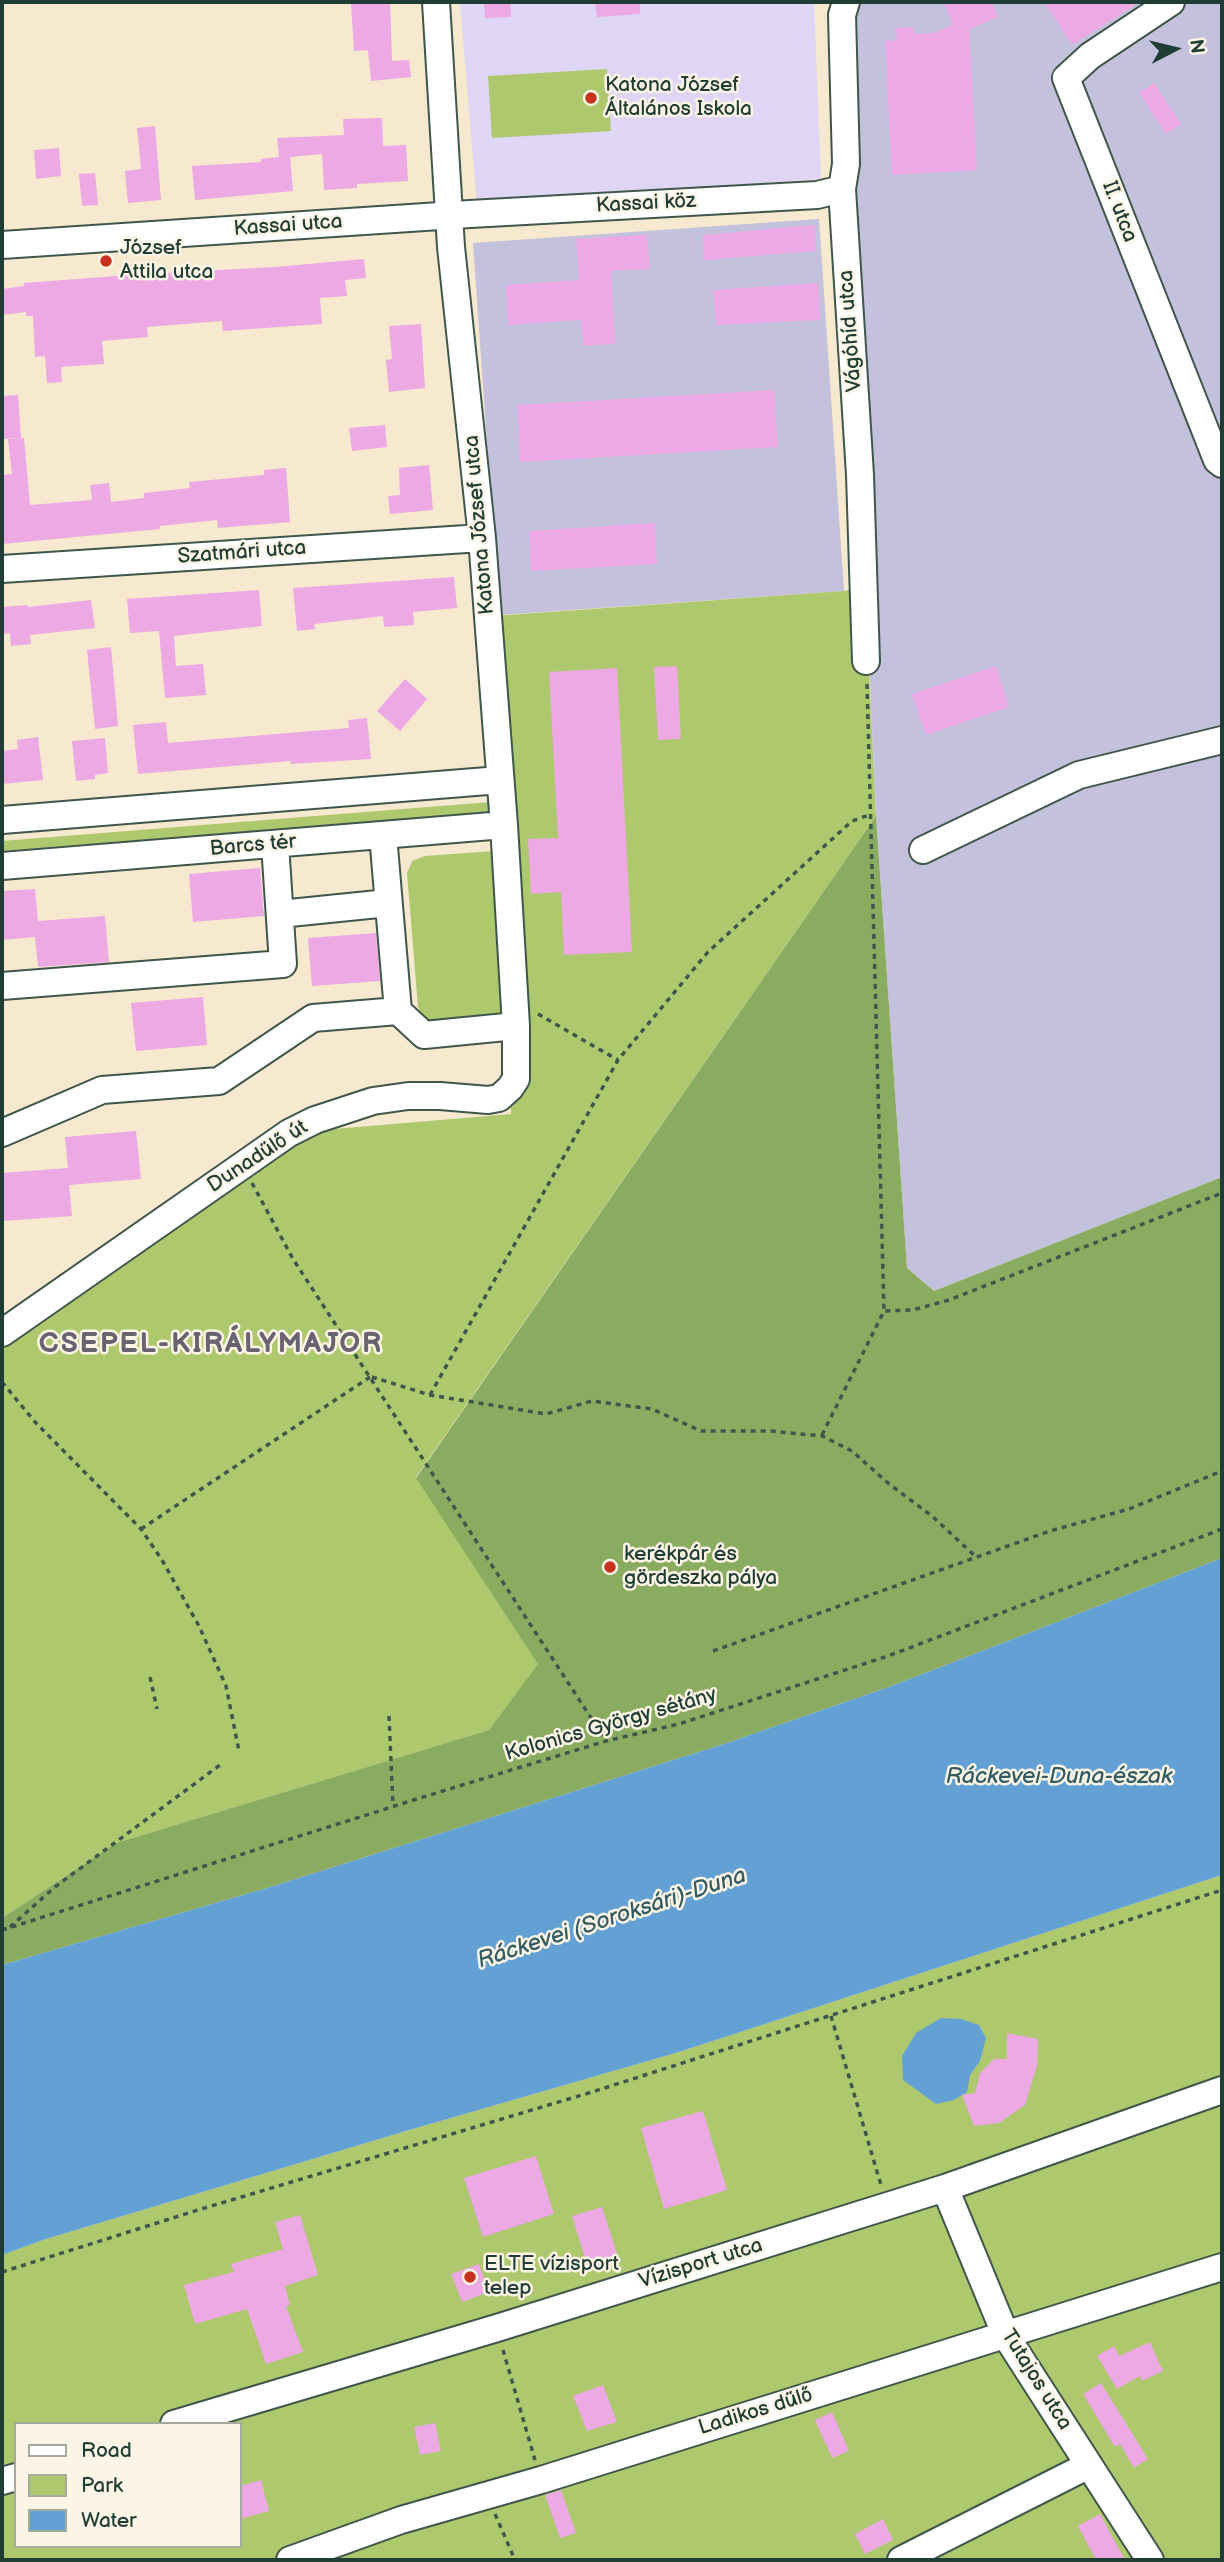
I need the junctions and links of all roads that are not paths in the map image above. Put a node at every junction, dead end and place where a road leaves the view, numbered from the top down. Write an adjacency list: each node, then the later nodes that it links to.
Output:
1 (436, 2): 5 (street, Katona József utca)
2 (846, 2): 4 (street, Vágóhíd utca)
3 (1171, 2): 7 (street, II. utca)
4 (842, 189): 5 (street, Kassai köz); 10 (street, Vágóhíd utca)
5 (449, 215): 6 (street, Kassai utca); 8 (street, Katona József utca)
6 (2, 245)
7 (1222, 464)
8 (482, 538): 9 (street, Szatmári utca); 12 (street, Katona József utca)
9 (2, 569)
10 (866, 661)
11 (1222, 740): 17 (street)
12 (500, 780): 13 (street); 14 (street, Katona József utca)
13 (2, 820)
14 (504, 825): 15 (street, Barcs tér); 23 (street, Katona József utca)
15 (383, 835): 16 (street, Barcs tér); 19 (street)
16 (275, 844): 18 (street, Barcs tér); 20 (street)
17 (923, 850)
18 (2, 866)
19 (388, 903): 20 (street); 22 (street)
20 (280, 914): 21 (street)
21 (2, 986)
22 (398, 1011): 23 (street); 24 (street)
23 (517, 1038): 25 (street, Dunadűlő út)
24 (2, 1133)
25 (2, 1333)
26 (1222, 2090): 27 (street, Vízisport utca)
27 (945, 2188): 29 (street, Tutajos utca); 30 (street, Vízisport utca)
28 (1222, 2267): 29 (street, Ladikos dűlő)
29 (1006, 2336): 31 (street, Tutajos utca); 32 (street, Ladikos dűlő)
30 (181, 2422)
31 (1089, 2465): 33 (street); 34 (street, Tutajos utca)
32 (290, 2560)
33 (901, 2560)
34 (1150, 2560)

